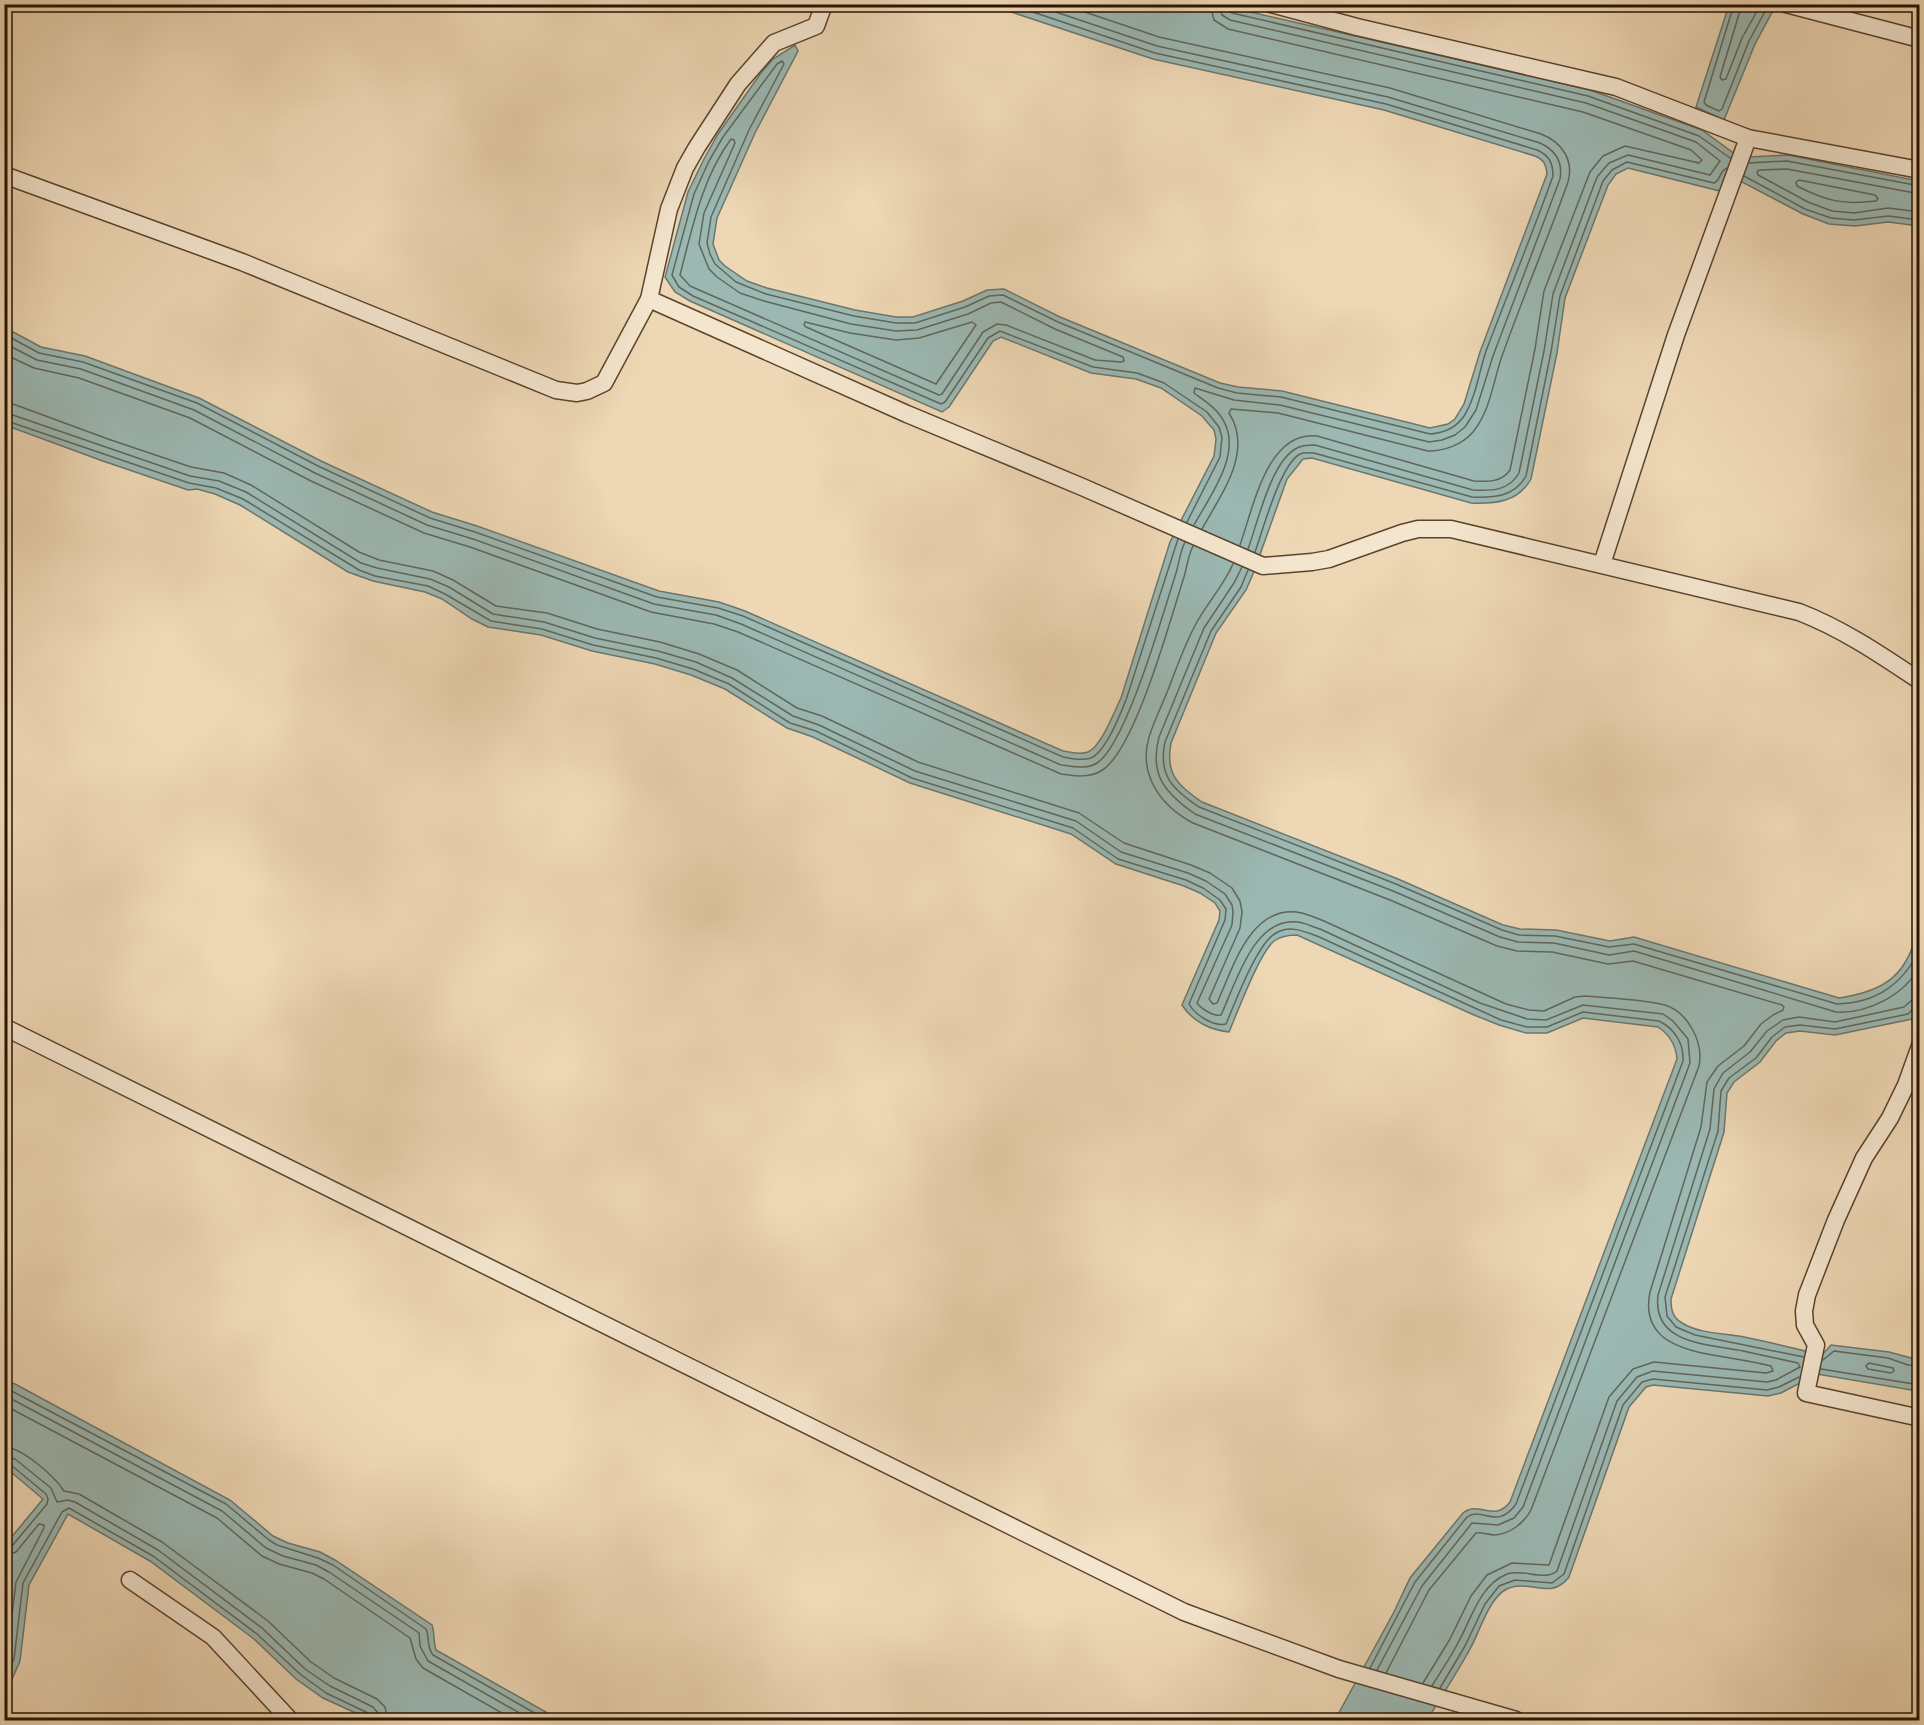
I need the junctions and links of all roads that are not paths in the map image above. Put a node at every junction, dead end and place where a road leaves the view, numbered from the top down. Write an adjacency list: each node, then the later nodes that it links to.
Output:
1 (824, 4): 8 (street)
2 (1271, 4): 5 (street)
3 (1787, 5): 4 (street)
4 (1920, 39)
5 (1745, 144): 6 (street); 9 (street)
6 (1920, 170)
7 (4, 175): 8 (street)
8 (649, 298): 9 (street)
9 (1602, 564): 10 (street)
10 (1920, 681)
11 (4, 1027): 16 (street)
12 (1920, 1046): 13 (street)
13 (1920, 1416)
14 (130, 1580): 15 (street)
15 (290, 1720)
16 (1516, 1720)

